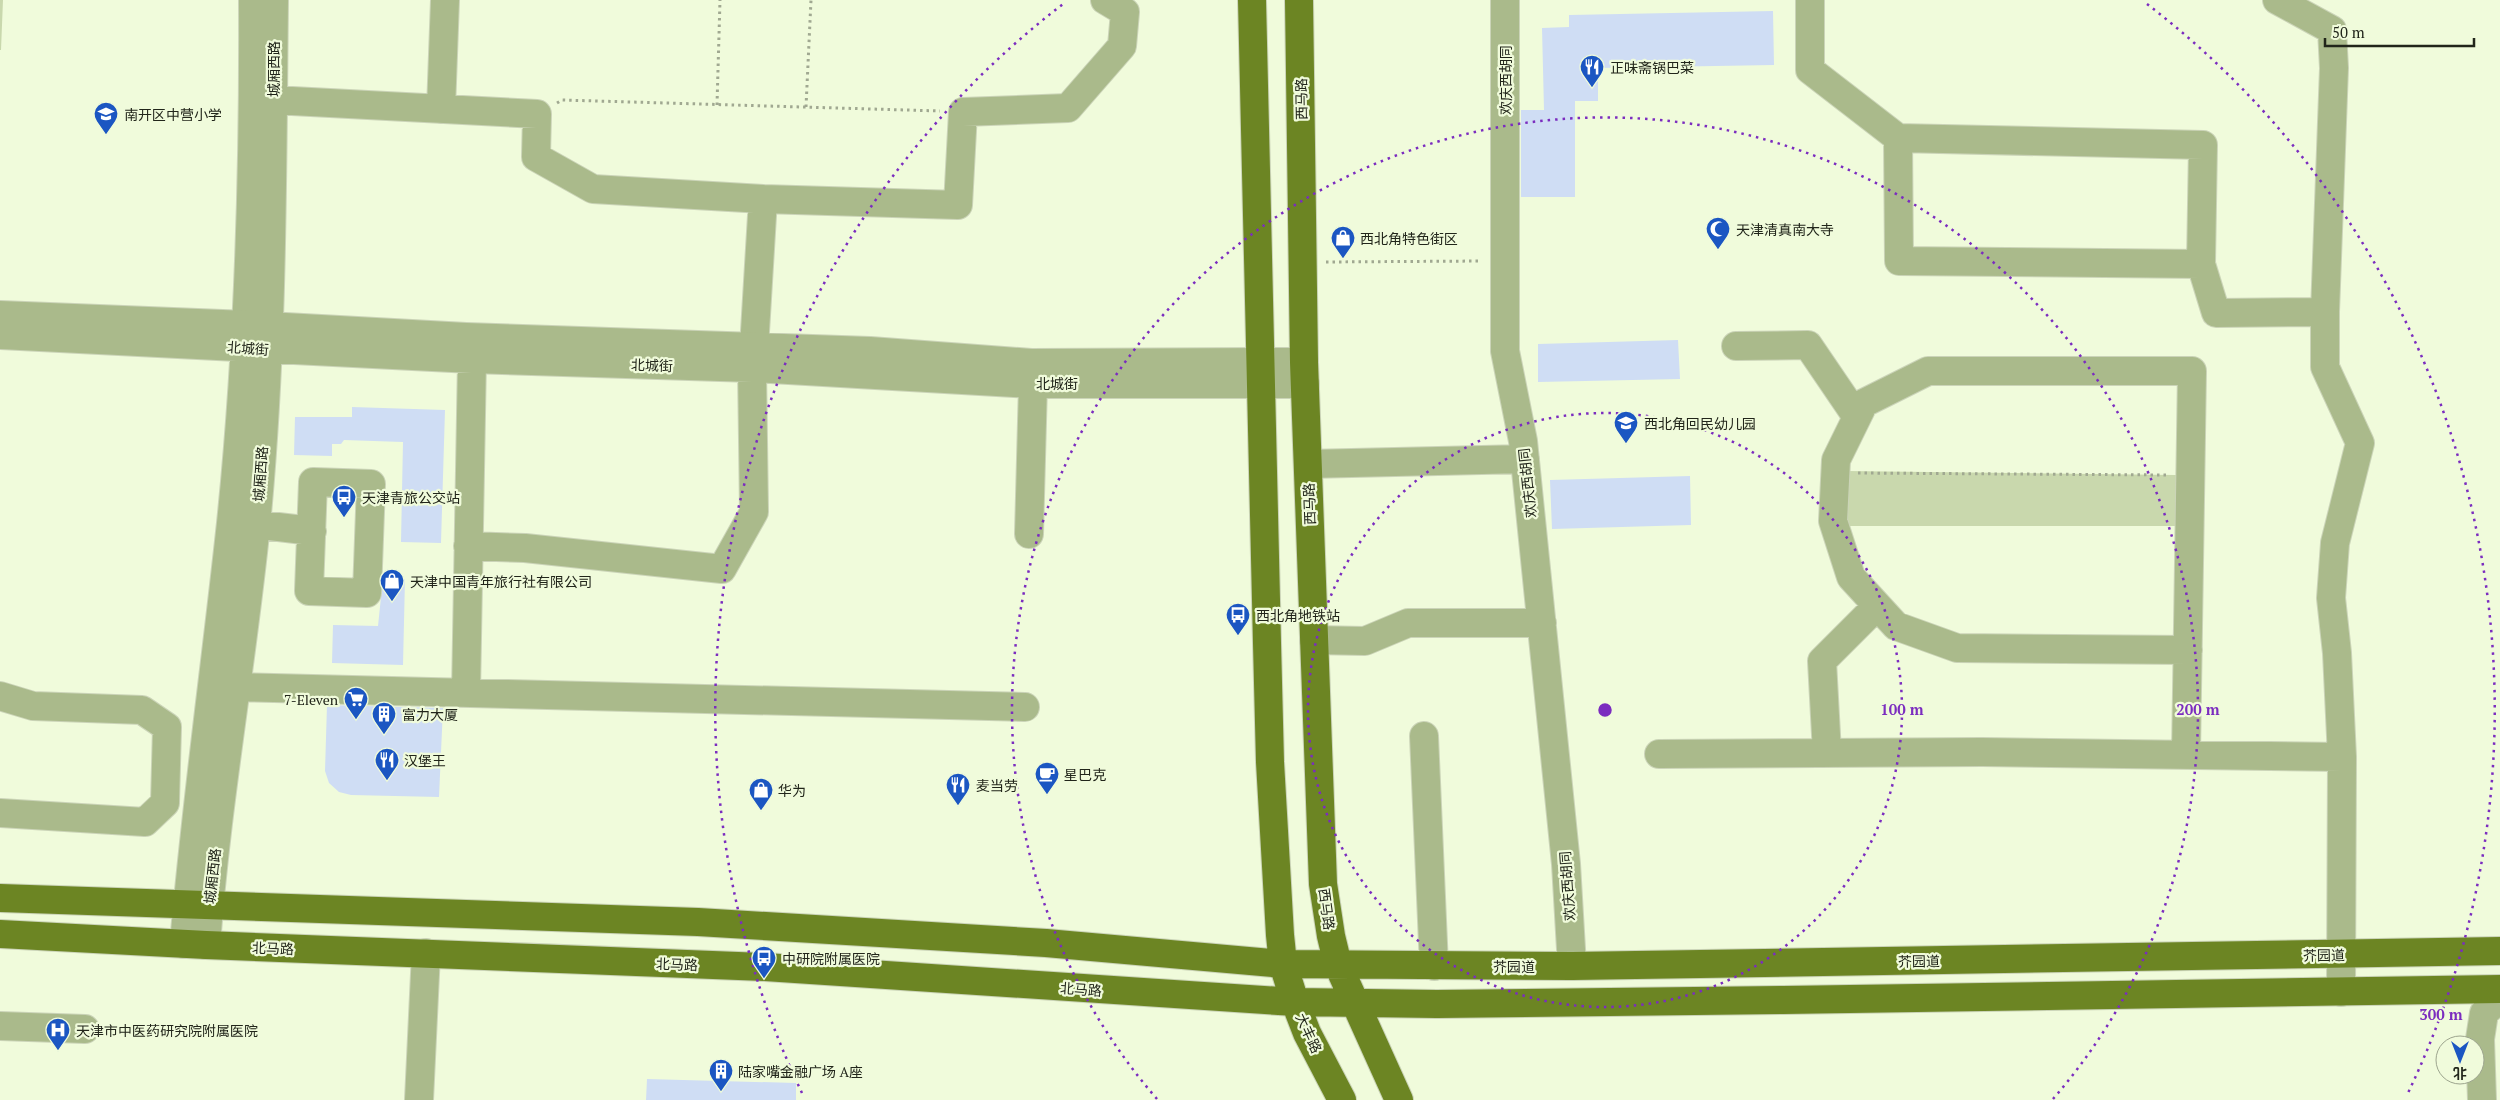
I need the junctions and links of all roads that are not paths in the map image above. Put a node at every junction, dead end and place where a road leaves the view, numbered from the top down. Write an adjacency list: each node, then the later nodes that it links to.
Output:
1 (253, 0): 18 (street, 城厢西路)
2 (274, 0): 10 (street, 城厢西路)
3 (446, 0): 11 (street)
4 (1105, 0): 13 (street)
5 (1252, 0): 22 (main road)
6 (1299, 0): 23 (main road, 西马路)
7 (1505, 0): 26 (street, 欢庆西胡同)
8 (1810, 0): 12 (street)
9 (2277, 0): 15 (street)
10 (273, 100): 11 (street); 18 (street, 城厢西路)
11 (441, 109): 13 (street)
12 (1898, 138): 14 (street); 14 (street)
13 (763, 199): 20 (street)
14 (2201, 264): 15 (street)
15 (2325, 312): 44 (street)
16 (0, 315): 18 (street, 北城街)
17 (0, 335): 18 (street, 北城街)
18 (258, 337): 20 (street, 北城街); 21 (street, 北城街); 28 (street, 城厢西路)
19 (1736, 346): 25 (street)
20 (753, 358): 21 (street, 北城街); 22 (street, 北城街); 24 (street, 北城街); 31 (street)
21 (472, 359): 31 (street)
22 (1261, 373): 23 (street, 北城街); 24 (street, 北城街); 53 (main road)
23 (1304, 373): 27 (main road, 西马路)
24 (1033, 384): 30 (street)
25 (1857, 417): 32 (street); 35 (street)
26 (1525, 459): 27 (street); 33 (street, 欢庆西胡同)
27 (1308, 464): 34 (main road, 西马路)
28 (243, 523): 29 (street); 36 (street, 城厢西路); 47 (street, 城厢西路)
29 (312, 531)
30 (1029, 534)
31 (468, 546): 37 (street)
32 (1877, 606): 35 (street); 41 (street)
33 (1542, 623): 34 (street); 56 (street, 欢庆西胡同)
34 (1314, 640): 54 (main road, 西马路)
35 (2188, 650): 43 (street)
36 (234, 687): 37 (street); 47 (street, 城厢西路)
37 (466, 693): 39 (street)
38 (0, 696): 45 (street)
39 (1025, 707)
40 (1424, 736): 55 (street)
41 (1826, 753): 42 (street); 43 (street)
42 (1659, 754)
43 (2186, 755): 44 (street)
44 (2342, 757): 52 (street)
45 (0, 813)
46 (0, 898): 47 (main road)
47 (198, 904): 49 (street, 城厢西路); 53 (main road)
48 (0, 934): 49 (main road, 北马路)
49 (195, 944): 51 (main road, 北马路)
50 (2500, 951): 52 (main road, 芥园道)
51 (426, 953): 60 (main road, 北马路); 64 (street)
52 (2341, 955): 56 (main road, 芥园道); 58 (street)
53 (1283, 964): 54 (main road); 60 (main road, 大丰路)
54 (1338, 965): 55 (main road, 芥园道); 61 (main road, 西马路)
55 (1434, 966): 56 (main road, 芥园道)
56 (1572, 966)
57 (2500, 988): 58 (main road)
58 (2341, 992): 61 (main road)
59 (2500, 998): 67 (street)
60 (1295, 1002): 61 (main road, 北马路); 65 (main road, 大丰路)
61 (1354, 1004): 66 (main road)
62 (0, 1026): 63 (street)
63 (85, 1029)
64 (419, 1100)
65 (1342, 1100)
66 (1399, 1100)
67 (2482, 1100)

